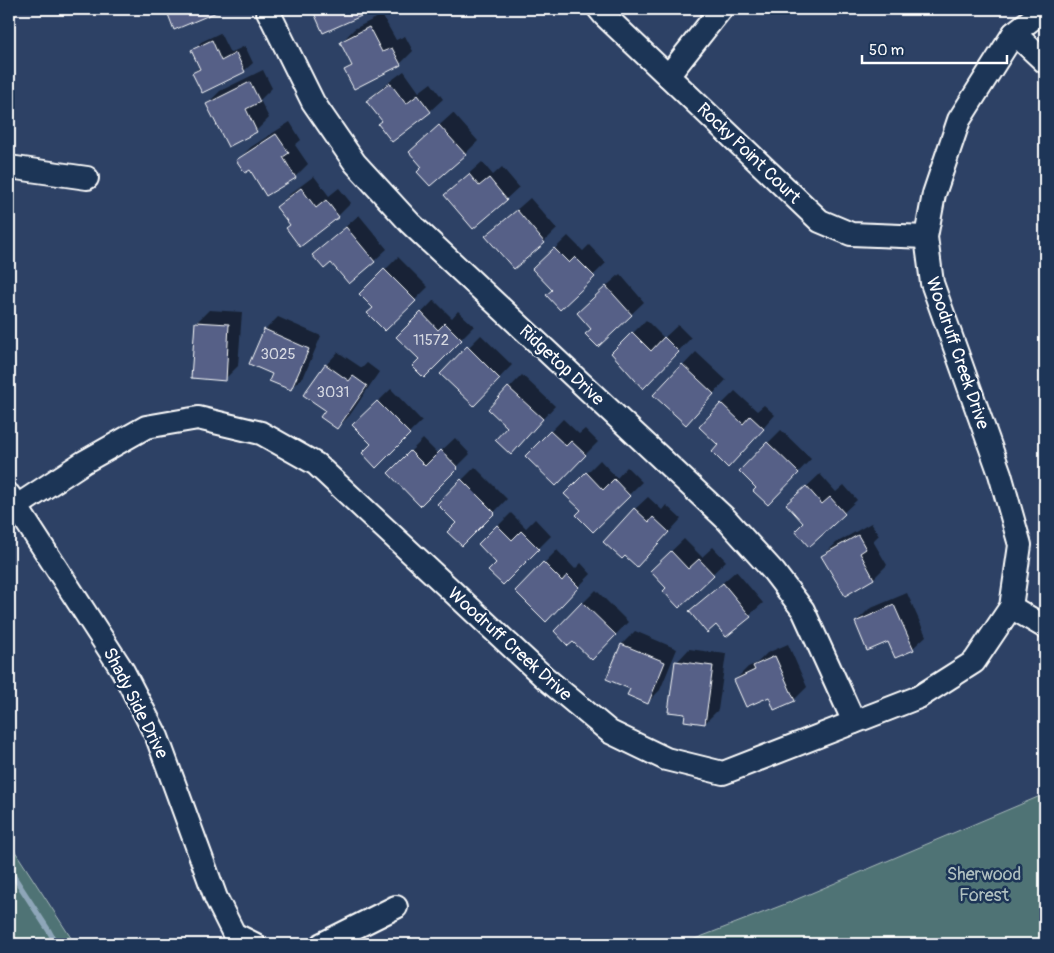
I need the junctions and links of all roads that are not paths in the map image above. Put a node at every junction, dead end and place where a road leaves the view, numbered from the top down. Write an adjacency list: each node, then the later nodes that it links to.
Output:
1 (267, 9): 14 (street, Ridgetop Drive)
2 (599, 9): 7 (street, Rocky Point Court)
3 (721, 9): 7 (street)
4 (1045, 9): 5 (street, Woodruff Creek Drive)
5 (1014, 33): 6 (street); 10 (street, Woodruff Creek Drive)
6 (1045, 62)
7 (668, 76): 10 (street, Rocky Point Court)
8 (9, 167): 9 (street)
9 (87, 178)
10 (926, 237): 12 (street, Woodruff Creek Drive)
11 (13, 500): 14 (street, Woodruff Creek Drive); 16 (street, Shady Side Drive)
12 (1011, 607): 13 (street); 14 (street, Woodruff Creek Drive)
13 (1045, 627)
14 (854, 722)
15 (396, 907): 17 (street)
16 (254, 944)
17 (322, 944)

